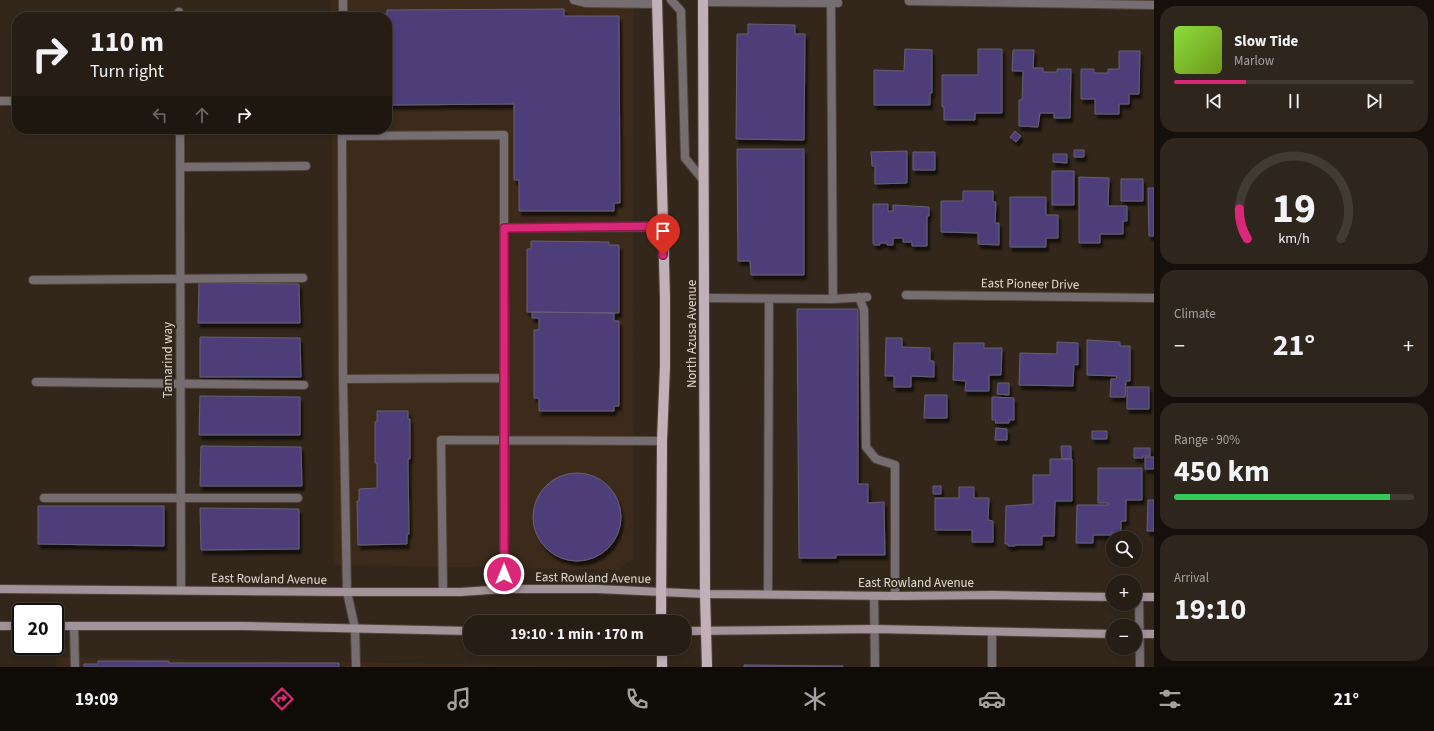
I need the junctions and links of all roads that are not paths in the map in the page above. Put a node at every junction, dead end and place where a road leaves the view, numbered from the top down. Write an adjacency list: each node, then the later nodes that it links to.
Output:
1 (343, 0): 8 (street)
2 (574, 0): 6 (street)
3 (672, 0): 16 (street)
4 (704, 1): 16 (main road, North Azusa Avenue); 26 (street)
5 (909, 1): 7 (street)
6 (657, 2): 17 (main road)
7 (1154, 5)
8 (343, 12)
9 (0, 101): 10 (street)
10 (12, 101)
11 (392, 133): 18 (street)
12 (180, 134): 15 (street, Tamarind way)
13 (342, 134): 28 (street)
14 (306, 166): 15 (street)
15 (180, 167): 20 (street, Tamarind way)
16 (704, 181): 23 (main road, North Azusa Avenue)
17 (662, 226): 18 (street); 33 (main road)
18 (504, 228): 27 (street)
19 (303, 278): 20 (street)
20 (180, 279): 21 (street); 30 (street, Tamarind way)
21 (33, 280)
22 (906, 295): 24 (street, East Pioneer Drive)
23 (705, 298): 25 (street); 43 (main road, North Azusa Avenue)
24 (1154, 298)
25 (769, 299): 26 (street); 44 (street)
26 (833, 299): 46 (street)
27 (505, 378): 28 (street); 32 (street)
28 (342, 379): 41 (street)
29 (36, 382): 30 (street)
30 (180, 384): 31 (street); 35 (street, Tamarind way)
31 (304, 384)
32 (505, 440): 33 (street); 38 (street); 42 (street)
33 (662, 441): 40 (main road)
34 (44, 498): 35 (street)
35 (180, 498): 36 (street); 39 (street, Tamarind way)
36 (298, 498)
37 (0, 589): 39 (street, East Rowland Avenue)
38 (504, 589): 40 (street, East Rowland Avenue); 42 (street, East Rowland Avenue)
39 (181, 590): 41 (street, East Rowland Avenue)
40 (662, 591): 43 (street, East Rowland Avenue); 50 (main road)
41 (347, 592): 42 (street, East Rowland Avenue); 55 (street)
42 (443, 592)
43 (705, 594): 44 (street, East Rowland Avenue); 59 (main road, North Azusa Avenue)
44 (768, 594): 45 (street, East Rowland Avenue)
45 (874, 596): 46 (street, East Rowland Avenue); 56 (street)
46 (895, 596): 47 (street, East Rowland Avenue)
47 (1106, 596)
48 (1142, 597): 49 (street)
49 (1154, 597)
50 (661, 615)
51 (0, 626): 52 (street)
52 (12, 626)
53 (64, 626): 54 (street)
54 (74, 626): 55 (street); 66 (street)
55 (354, 628): 57 (street); 67 (street)
56 (875, 629): 59 (street); 60 (street); 70 (street)
57 (463, 631)
58 (691, 631): 59 (street)
59 (706, 631): 69 (main road, North Azusa Avenue)
60 (992, 632): 61 (street); 71 (street)
61 (1106, 634)
62 (1142, 634): 63 (street)
63 (1154, 634)
64 (662, 655): 68 (main road)
65 (1139, 655): 72 (street)
66 (75, 667)
67 (356, 667)
68 (662, 667)
69 (707, 667)
70 (875, 667)
71 (992, 667)
72 (1140, 667)

